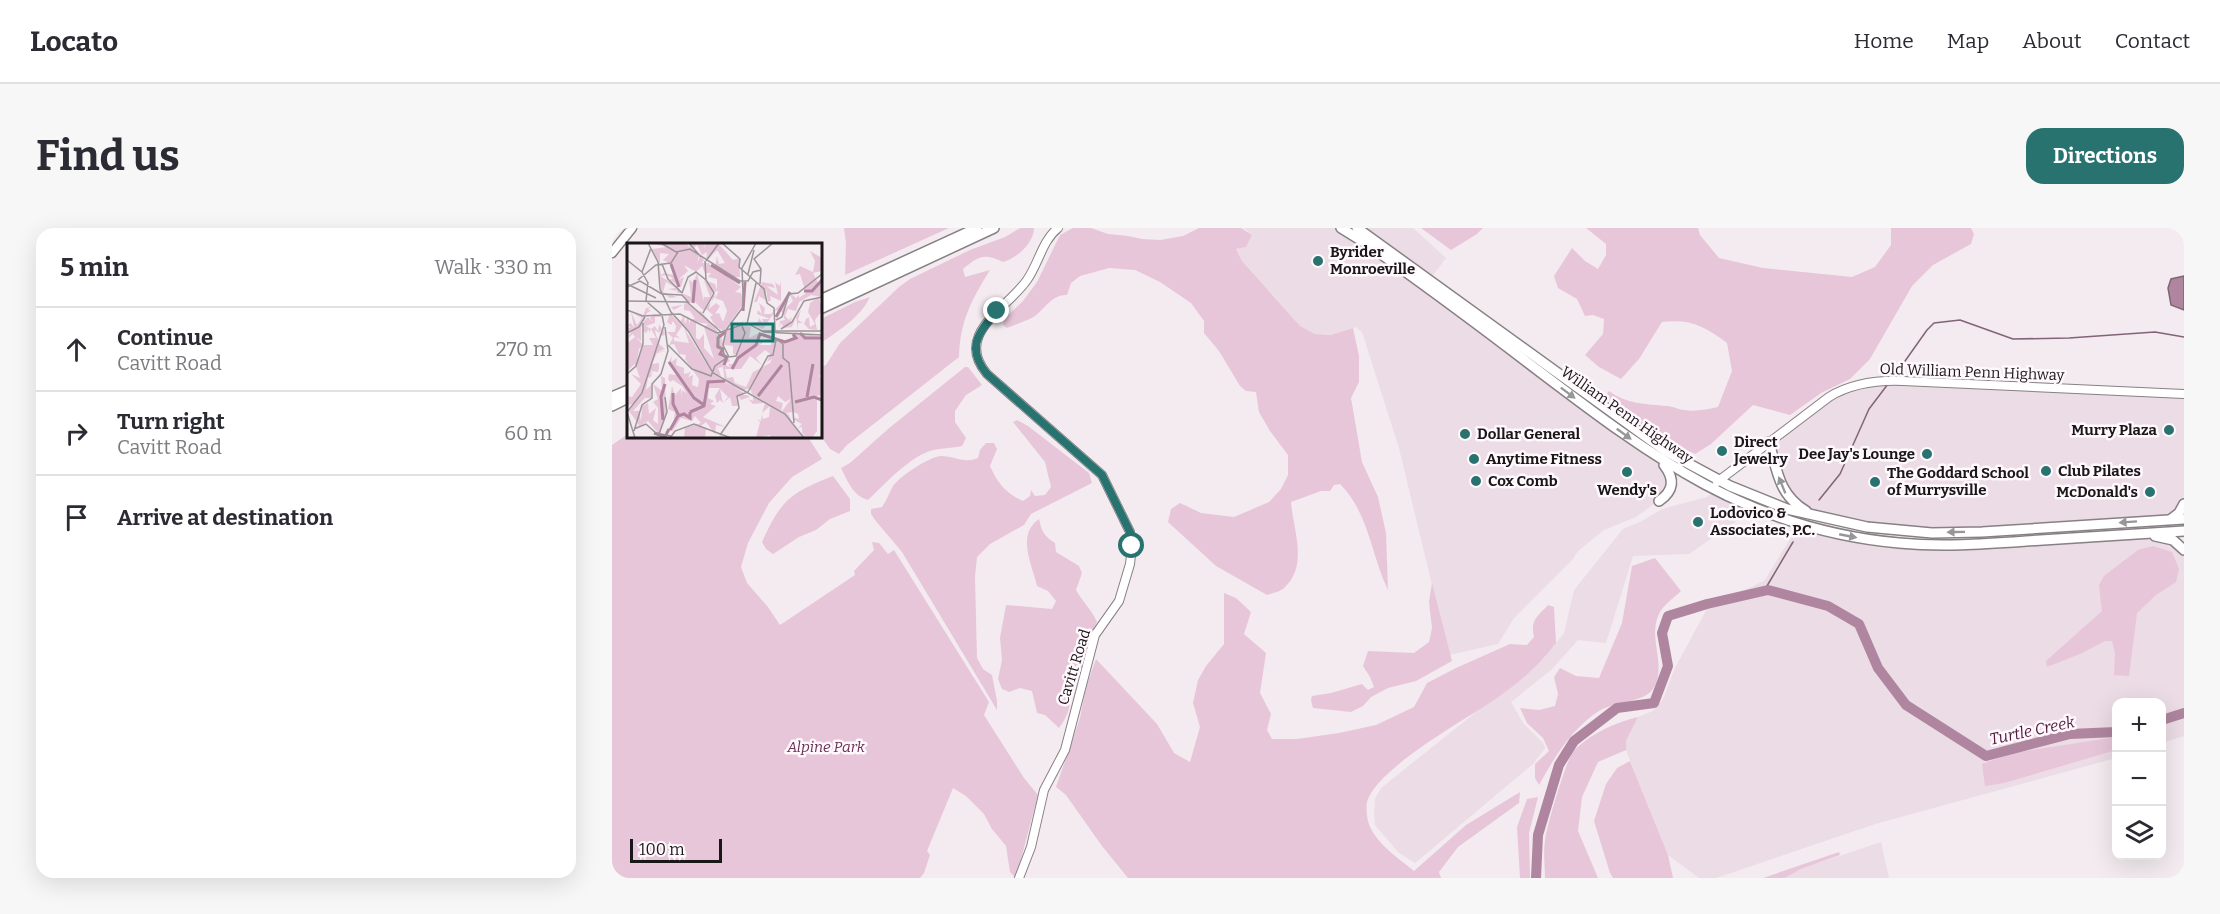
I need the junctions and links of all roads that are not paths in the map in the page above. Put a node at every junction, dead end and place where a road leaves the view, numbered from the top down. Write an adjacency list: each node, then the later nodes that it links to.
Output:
1 (632, 228): 7 (main road)
2 (976, 228): 8 (highway)
3 (994, 228): 9 (highway)
4 (1058, 228): 31 (street, Cavitt Road)
5 (1341, 228): 16 (highway, William Penn Highway, one-way to 16)
6 (1357, 228): 17 (highway, William Penn Highway)
7 (612, 253)
8 (822, 299)
9 (822, 308)
10 (627, 390): 12 (highway)
11 (2184, 394): 15 (street, Old William Penn Highway)
12 (612, 397)
13 (627, 398): 14 (highway)
14 (612, 406)
15 (1769, 442): 17 (street, Old William Penn Highway); 21 (highway, one-way to 15)
16 (1661, 460): 18 (highway, William Penn Highway); 19 (highway)
17 (1719, 481): 18 (street); 21 (highway, William Penn Highway)
18 (1712, 490): 29 (highway, William Penn Highway, one-way to 29)
19 (1659, 501)
20 (2184, 504): 22 (highway)
21 (1814, 516): 25 (highway, William Penn Highway, one-way to 21)
22 (2171, 519): 23 (highway, William Penn Highway); 24 (highway, William Penn Highway, one-way to 24)
23 (2184, 519)
24 (2064, 526): 25 (highway, William Penn Highway); 28 (highway)
25 (2014, 529): 29 (highway)
26 (2184, 531): 27 (highway, William Penn Highway)
27 (2144, 533): 28 (highway, William Penn Highway); 30 (highway)
28 (2024, 542): 29 (highway, William Penn Highway)
29 (1978, 544)
30 (2184, 550)
31 (1019, 878)

